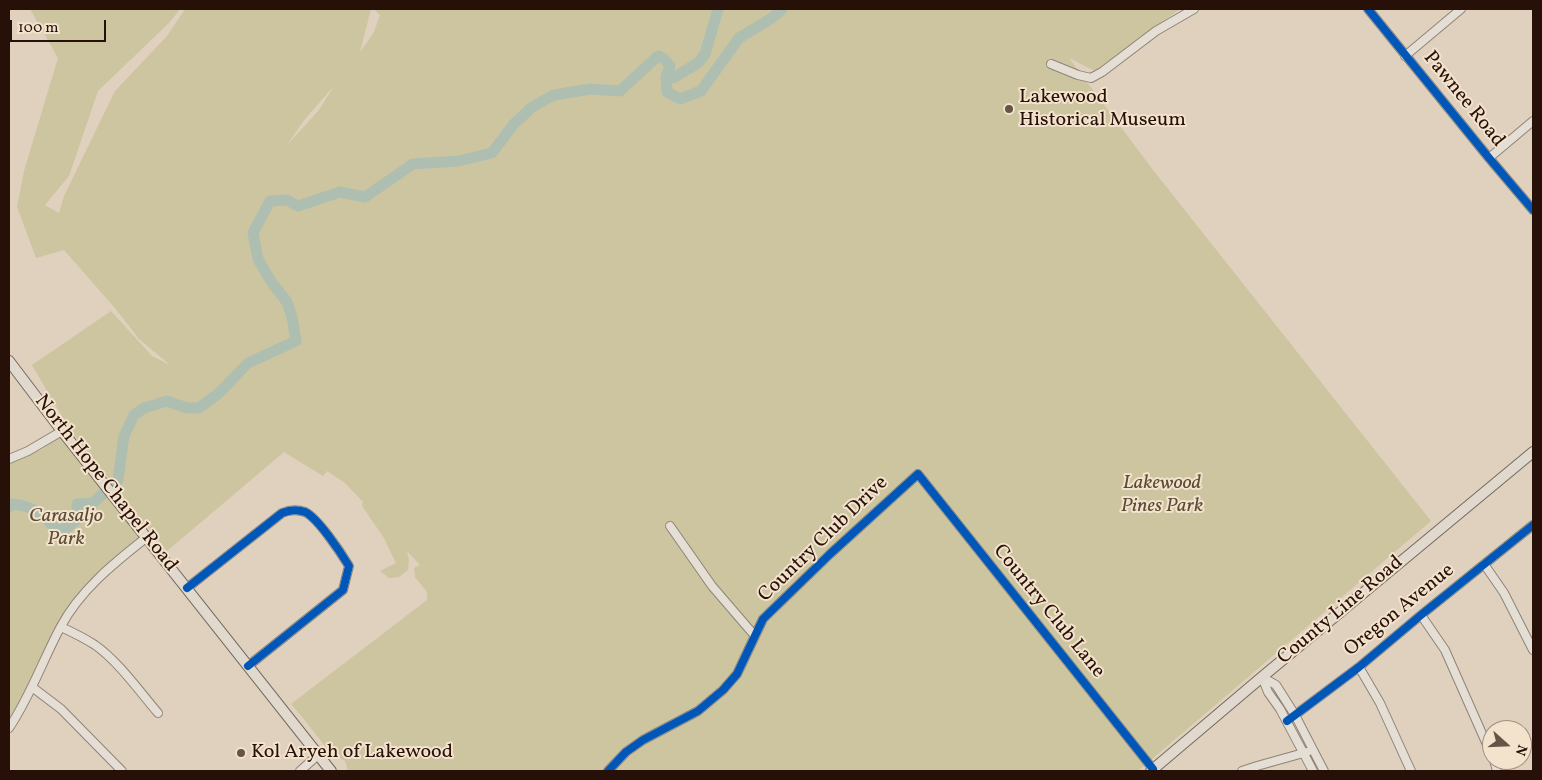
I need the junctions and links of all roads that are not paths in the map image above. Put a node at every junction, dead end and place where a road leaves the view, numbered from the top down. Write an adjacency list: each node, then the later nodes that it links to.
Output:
1 (1194, 9): 5 (street)
2 (1368, 9): 4 (street, Pawnee Road)
3 (1461, 9): 4 (street)
4 (1405, 56): 7 (street, Pawnee Road)
5 (1051, 64)
6 (1533, 121): 7 (street)
7 (1489, 158): 8 (street, Pawnee Road)
8 (1533, 210)
9 (9, 361): 10 (main road, North Hope Chapel Road)
10 (62, 431): 12 (street); 16 (main road, North Hope Chapel Road)
11 (1533, 452): 25 (main road, County Line Road)
12 (9, 460)
13 (918, 474): 21 (street, Country Club Drive); 35 (street, Country Club Lane)
14 (1533, 525): 17 (street, Oregon Avenue)
15 (670, 526): 21 (street)
16 (147, 537): 18 (main road, North Hope Chapel Road); 20 (street)
17 (1484, 564): 19 (street, Oregon Avenue); 22 (street)
18 (187, 588): 23 (main road, North Hope Chapel Road); 23 (street)
19 (1421, 615): 24 (street, Oregon Avenue); 31 (street)
20 (60, 627): 26 (street); 27 (street)
21 (755, 636): 39 (street, Country Club Drive)
22 (1533, 650)
23 (248, 666): 34 (main road, North Hope Chapel Road)
24 (1359, 667): 28 (street, Oregon Avenue); 43 (street)
25 (1262, 677): 28 (street); 29 (street); 35 (main road, County Line Road)
26 (32, 688): 30 (street); 36 (street)
27 (158, 714)
28 (1295, 715): 29 (street, Oregon Avenue); 32 (street)
29 (1286, 721): 33 (street)
30 (9, 728)
31 (1482, 733)
32 (1314, 750): 33 (street); 42 (street)
33 (1304, 753): 40 (street); 41 (street)
34 (318, 755): 37 (street); 38 (main road, North Hope Chapel Road)
35 (1152, 770)
36 (122, 771)
37 (300, 771)
38 (331, 771)
39 (608, 771)
40 (1242, 771)
41 (1313, 771)
42 (1324, 771)
43 (1411, 771)

